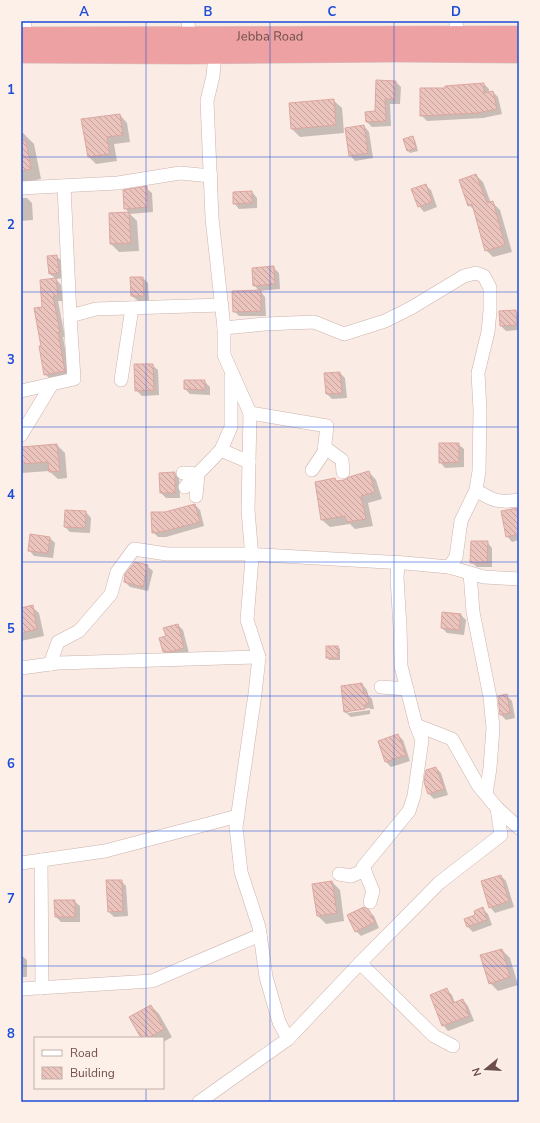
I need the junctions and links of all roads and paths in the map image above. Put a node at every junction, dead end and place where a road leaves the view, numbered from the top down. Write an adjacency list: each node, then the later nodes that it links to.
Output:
1 (457, 28): 2 (highway, Jebba Road); 3 (highway, Jebba Road)
2 (189, 29): 4 (highway, Jebba Road)
3 (519, 36)
4 (23, 37): 6 (highway)
5 (519, 52): 6 (highway)
6 (215, 54): 7 (street)
7 (211, 176): 8 (street); 10 (street)
8 (64, 186): 9 (street); 12 (street)
9 (21, 188)
10 (222, 305): 11 (street); 13 (street)
11 (132, 308): 12 (street); 15 (street)
12 (70, 316): 16 (street)
13 (224, 328): 14 (street); 28 (street)
14 (231, 371): 18 (street); 21 (street)
15 (120, 380)
16 (52, 384): 17 (street); 19 (street)
17 (21, 391)
18 (250, 413): 20 (street); 22 (street)
19 (22, 435)
20 (324, 447): 23 (street); 24 (street)
21 (221, 450): 22 (street); 26 (street)
22 (249, 462): 31 (street)
23 (312, 470)
24 (343, 472)
25 (183, 473): 26 (street)
26 (198, 474): 27 (street); 29 (street)
27 (185, 487)
28 (476, 490): 30 (street); 33 (street)
29 (196, 496)
30 (519, 500)
31 (252, 554): 32 (street); 36 (street); 37 (street)
32 (398, 562): 33 (street); 40 (street)
33 (449, 567): 34 (street)
34 (470, 573): 35 (street); 42 (street)
35 (519, 579)
36 (259, 657): 37 (street); 44 (street)
37 (50, 664): 38 (street)
38 (21, 668)
39 (381, 687): 40 (street)
40 (406, 689): 41 (street)
41 (416, 725): 42 (street); 48 (street)
42 (486, 794): 43 (street)
43 (497, 808): 45 (street); 52 (street)
44 (238, 816): 46 (street); 51 (street)
45 (519, 828)
46 (41, 860): 47 (street); 53 (street)
47 (21, 863)
48 (364, 870): 49 (street); 50 (street)
49 (339, 874)
50 (370, 902)
51 (260, 934): 53 (street); 55 (street)
52 (360, 963): 55 (street); 56 (street)
53 (42, 988): 54 (street)
54 (21, 989)
55 (288, 1039): 57 (street)
56 (453, 1046)
57 (199, 1102)

